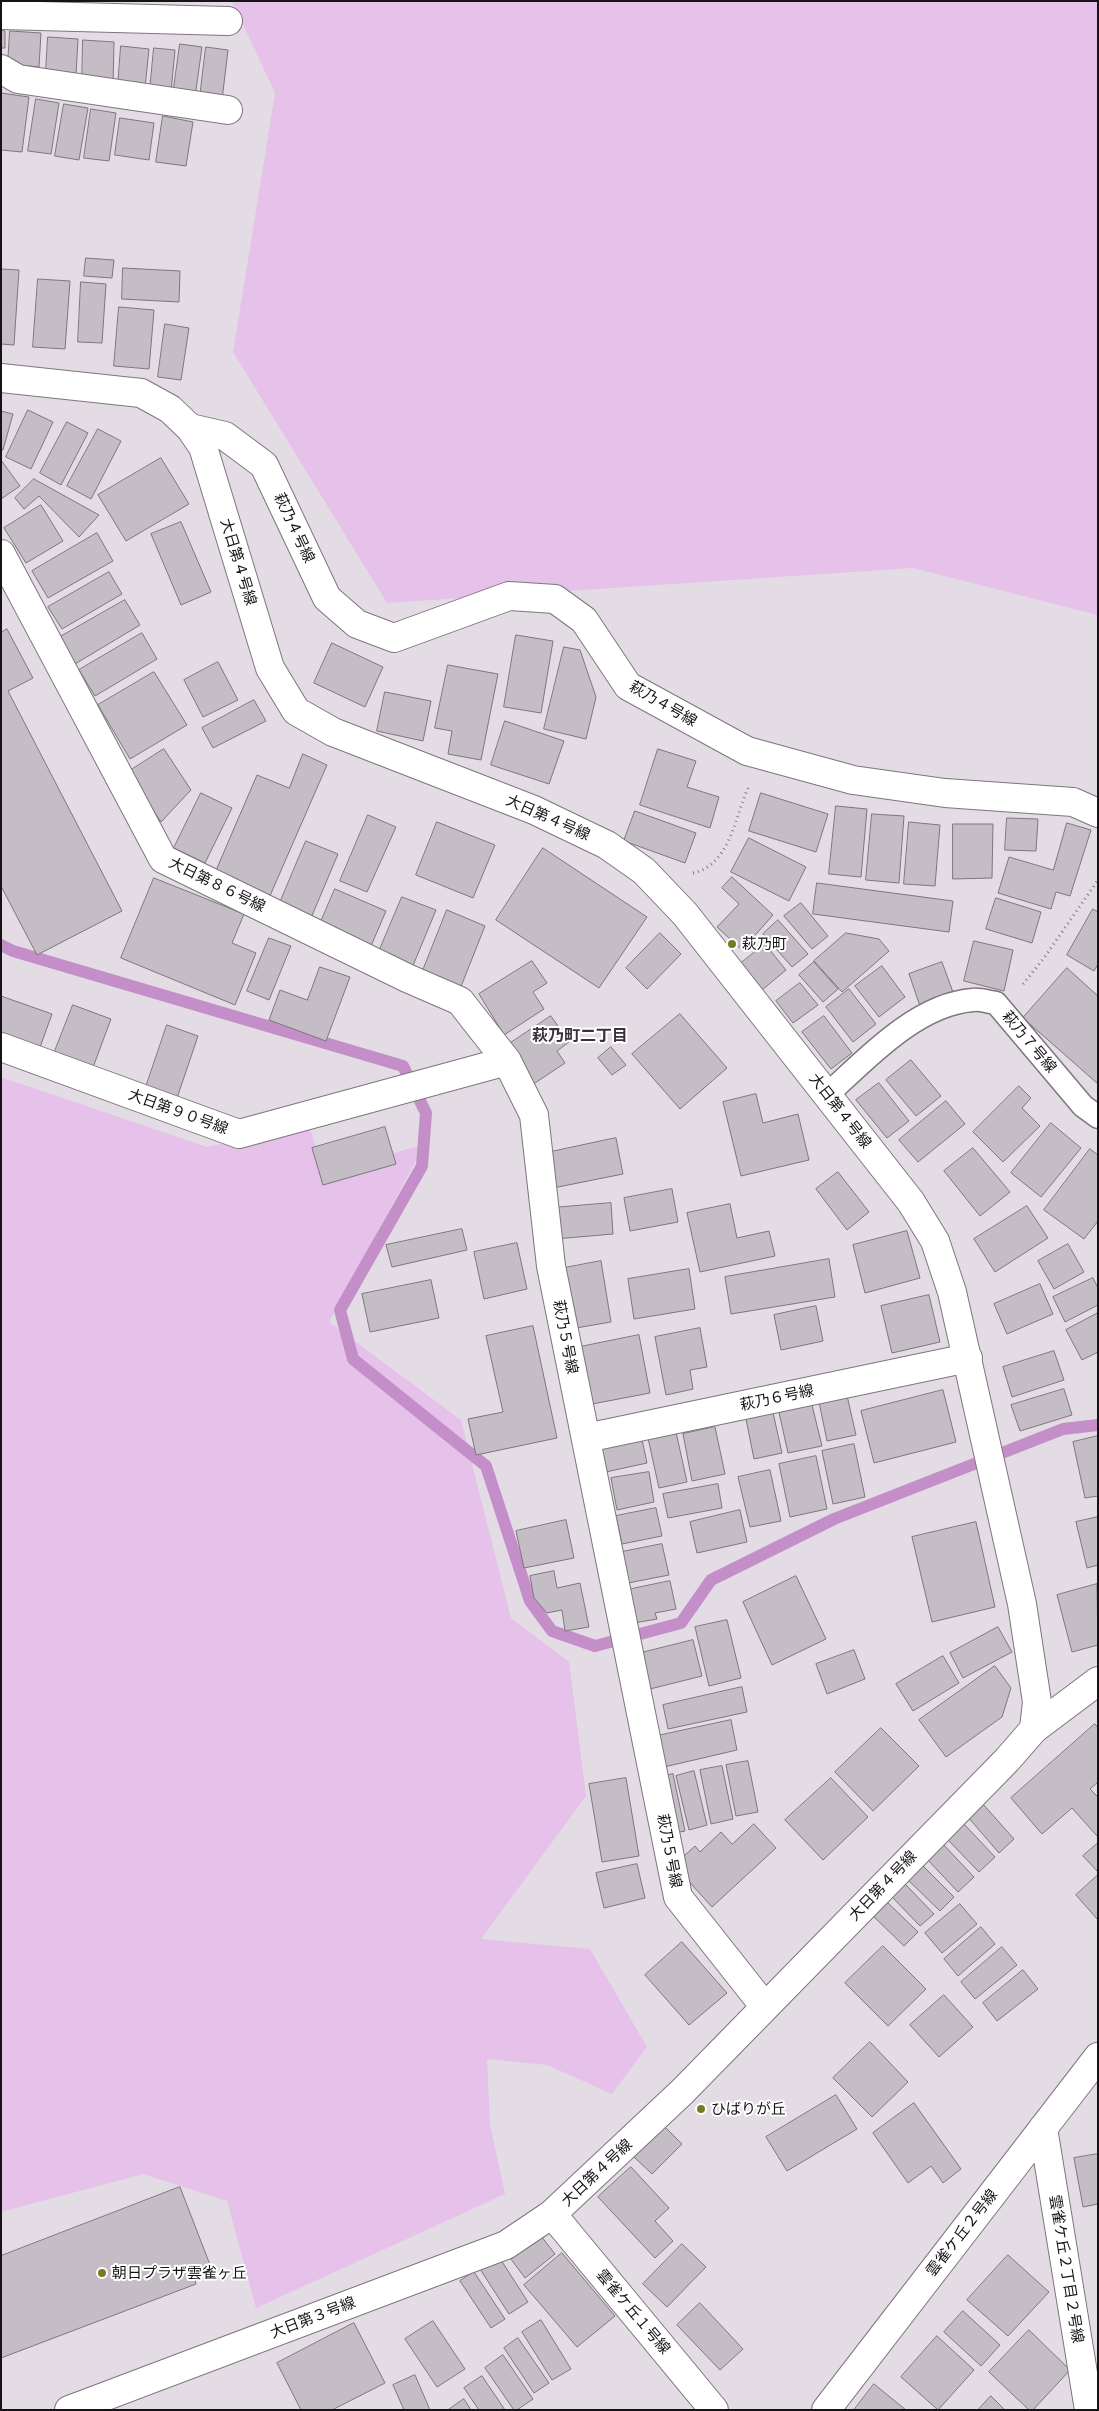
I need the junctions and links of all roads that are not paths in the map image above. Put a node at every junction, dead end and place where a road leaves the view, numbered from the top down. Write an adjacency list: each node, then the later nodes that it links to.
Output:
1 (1, 15): 2 (street)
2 (228, 21)
3 (1, 69): 4 (street)
4 (228, 110)
5 (1, 378): 6 (street, 大日第４号線)
6 (190, 428): 9 (street, 萩乃４号線); 12 (street, 大日第４号線)
7 (1, 554): 8 (street, 大日第８６号線)
8 (9, 587): 11 (street, 大日第８６号線)
9 (1098, 813)
10 (1, 1047): 11 (street, 大日第９０号線)
11 (507, 1061): 15 (street, 萩乃５号線)
12 (827, 1095): 13 (lane, 萩乃７号線); 14 (street, 大日第４号線)
13 (1098, 1117)
14 (968, 1358): 15 (street, 萩乃６号線); 17 (street, 大日第４号線)
15 (586, 1438): 18 (street, 萩乃５号線)
16 (1098, 1681): 17 (street, 大日第４号線)
17 (1034, 1728): 18 (street, 大日第４号線)
18 (765, 2007): 21 (street, 大日第４号線)
19 (1098, 2057): 20 (street, 雲雀ケ丘２号線)
20 (1043, 2128): 24 (street, 雲雀ケ丘２号線); 25 (street, 雲雀ケ丘２丁目２号線)
21 (552, 2214): 22 (street, 大日第３号線); 23 (street, 雲雀ケ丘１号線)
22 (69, 2410)
23 (714, 2410)
24 (826, 2410)
25 (1089, 2410)

